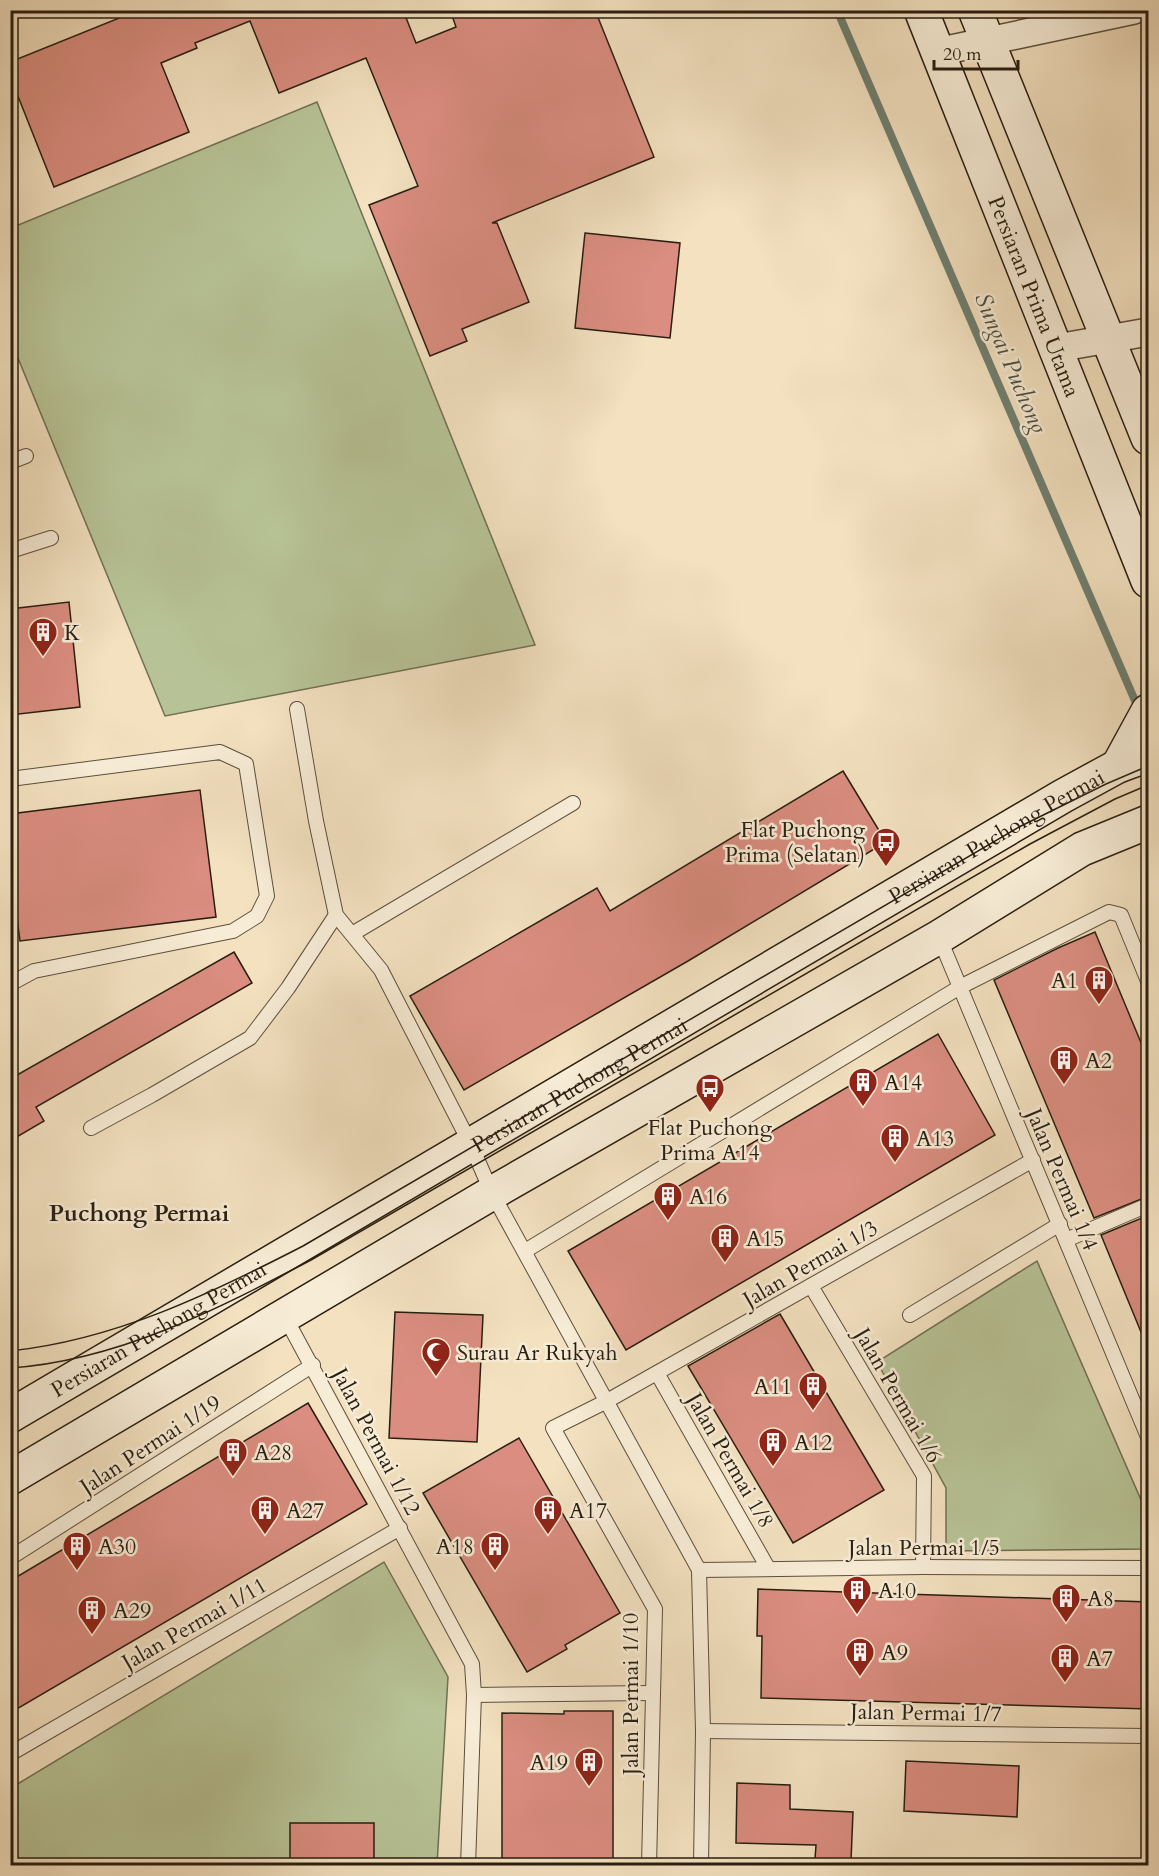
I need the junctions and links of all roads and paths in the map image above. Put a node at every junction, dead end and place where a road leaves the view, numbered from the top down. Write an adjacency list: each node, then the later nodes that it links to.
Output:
1 (921, 10): 5 (main road, Persiaran Prima Utama)
2 (975, 10): 4 (main road)
3 (1134, 10): 4 (street)
4 (987, 41): 5 (street); 7 (main road)
5 (937, 52): 8 (main road, Persiaran Prima Utama)
6 (1149, 332): 7 (street)
7 (1108, 339): 8 (street); 9 (main road)
8 (1057, 348): 14 (main road, Persiaran Prima Utama)
9 (1149, 438)
10 (26, 456): 11 (lane)
11 (10, 462)
12 (51, 538): 13 (lane)
13 (10, 551)
14 (1149, 581)
15 (297, 709): 22 (lane)
16 (1149, 711): 18 (main road)
17 (1149, 755): 18 (main road, Persiaran Puchong Permai)
18 (1118, 766): 29 (main road, Persiaran Puchong Permai)
19 (10, 778): 26 (lane)
20 (573, 803): 23 (lane)
21 (1149, 822): 24 (main road)
22 (336, 915): 23 (lane); 28 (lane)
23 (352, 934): 29 (lane)
24 (939, 937): 27 (lane, Jalan Permai 1/4); 31 (main road)
25 (1149, 981): 27 (lane)
26 (10, 984)
27 (960, 987): 30 (lane, Jalan Permai 1/4); 35 (lane)
28 (91, 1128)
29 (471, 1145): 31 (lane); 42 (main road, Persiaran Puchong Permai)
30 (1033, 1160): 33 (lane, Jalan Permai 1/4); 36 (lane, Jalan Permai 1/3)
31 (492, 1193): 35 (lane); 37 (main road)
32 (1149, 1205): 34 (lane)
33 (1060, 1224): 34 (lane, Jalan Permai 1/4); 38 (lane)
34 (1066, 1240): 43 (lane, Jalan Permai 1/4)
35 (525, 1251): 41 (lane)
36 (811, 1286): 40 (lane, Jalan Permai 1/3); 47 (lane, Jalan Permai 1/6)
37 (284, 1315): 39 (lane, Jalan Permai 1/12); 44 (main road)
38 (910, 1315)
39 (313, 1365): 45 (lane, Jalan Permai 1/12); 46 (lane, Jalan Permai 1/19)
40 (657, 1373): 41 (lane, Jalan Permai 1/3); 48 (lane, Jalan Permai 1/8)
41 (607, 1401): 50 (lane); 51 (lane, Jalan Permai 1/10)
42 (10, 1416)
43 (1149, 1437)
44 (10, 1478)
45 (400, 1528): 52 (lane, Jalan Permai 1/12); 55 (lane, Jalan Permai 1/11)
46 (10, 1558)
47 (923, 1567): 48 (lane, Jalan Permai 1/5); 49 (lane, Jalan Permai 1/5)
48 (768, 1568): 50 (lane, Jalan Permai 1/5)
49 (1149, 1568)
50 (699, 1570): 53 (lane)
51 (653, 1693): 52 (lane); 57 (lane, Jalan Permai 1/10)
52 (474, 1695): 56 (lane, Jalan Permai 1/12)
53 (703, 1731): 54 (lane, Jalan Permai 1/7); 58 (lane)
54 (1149, 1736)
55 (10, 1754)
56 (468, 1866)
57 (649, 1866)
58 (702, 1866)

